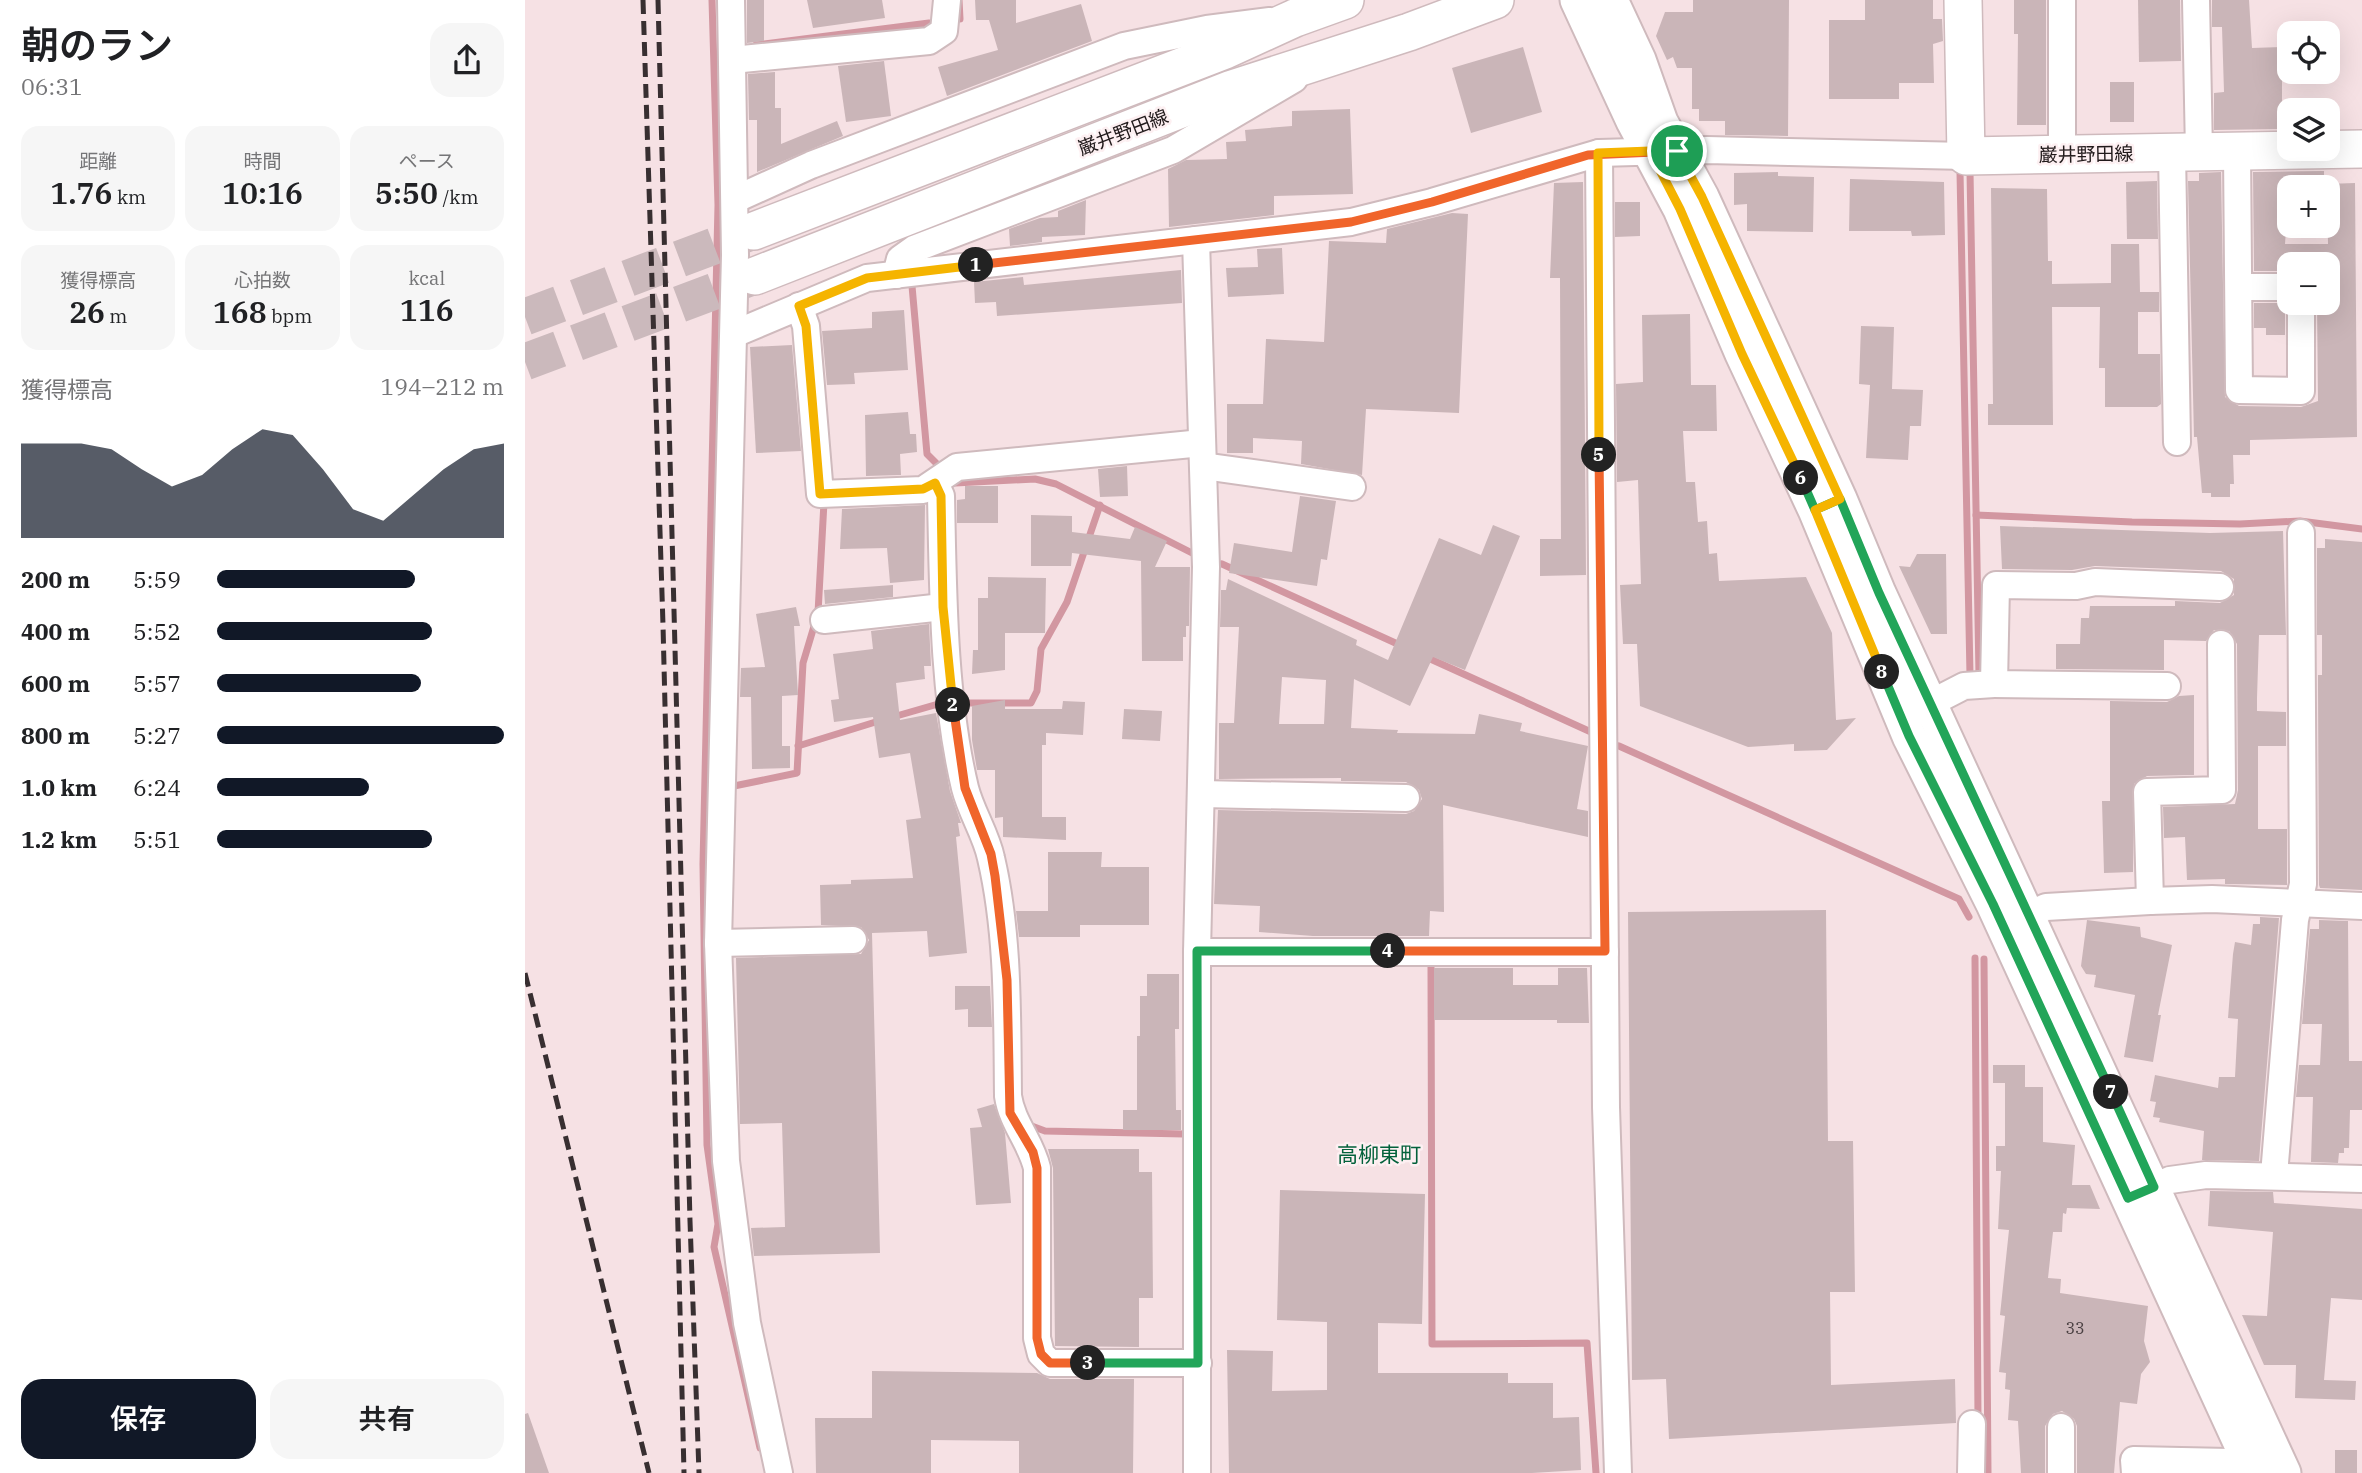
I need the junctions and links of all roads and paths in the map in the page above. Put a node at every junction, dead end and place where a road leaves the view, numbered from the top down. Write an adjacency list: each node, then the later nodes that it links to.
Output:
1 (731, 0): 11 (street)
2 (947, 0): 11 (street)
3 (1345, 0): 10 (main road, 巌井野田線)
4 (1495, 0): 12 (main road, 巌井野田線)
5 (1577, 0): 14 (street)
6 (1611, 0): 14 (street)
7 (1963, 0): 19 (main road)
8 (2062, 0): 18 (street)
9 (2196, 0): 16 (street)
10 (1295, 18): 20 (street); 21 (main road, 巌井野田線)
11 (732, 60): 20 (street)
12 (1322, 61): 23 (street); 24 (main road, 巌井野田線)
13 (2362, 149): 15 (main road, 巌井野田線)
14 (1663, 151): 17 (street); 19 (street); 34 (street)
15 (2237, 151): 16 (main road, 巌井野田線); 26 (street)
16 (2186, 152): 18 (main road, 巌井野田線); 30 (street)
17 (1598, 153): 22 (street); 54 (street)
18 (2061, 154): 19 (main road, 巌井野田線)
19 (1966, 156)
20 (736, 200): 29 (street)
21 (754, 230)
22 (1196, 240): 23 (street); 31 (street)
23 (896, 275): 27 (street)
24 (755, 276)
25 (2277, 287): 26 (street)
26 (2239, 288): 28 (street)
27 (799, 306): 29 (street); 32 (street)
28 (2301, 315)
29 (734, 334): 52 (street)
30 (2177, 442)
31 (1202, 455): 32 (street); 33 (street); 45 (street)
32 (941, 482): 38 (street)
33 (1352, 487)
34 (1827, 505): 37 (street); 44 (street)
35 (2301, 533): 48 (street)
36 (2220, 587): 41 (street)
37 (1879, 593): 43 (street); 44 (street)
38 (943, 607): 39 (street); 58 (street)
39 (824, 620)
40 (2221, 644): 47 (street)
41 (1994, 684): 42 (street); 43 (street)
42 (2167, 686)
43 (1931, 703): 50 (street)
44 (1909, 736): 50 (street)
45 (1201, 794): 46 (street); 53 (street)
46 (1406, 798)
47 (2150, 901): 48 (street); 50 (street)
48 (2300, 901): 49 (street); 55 (street)
49 (2362, 906)
50 (2017, 921): 57 (street)
51 (853, 940): 52 (street)
52 (718, 943): 62 (street)
53 (1197, 951): 54 (street); 58 (street)
54 (1605, 951): 64 (street)
55 (2274, 1175): 56 (street); 57 (street)
56 (2362, 1179)
57 (2141, 1193): 61 (street)
58 (1198, 1363): 63 (street)
59 (1972, 1424): 65 (street)
60 (2061, 1427): 66 (street)
61 (2257, 1457): 67 (street); 68 (street)
62 (779, 1473)
63 (1197, 1473)
64 (1618, 1473)
65 (1971, 1473)
66 (2061, 1473)
67 (2135, 1473)
68 (2284, 1473)

